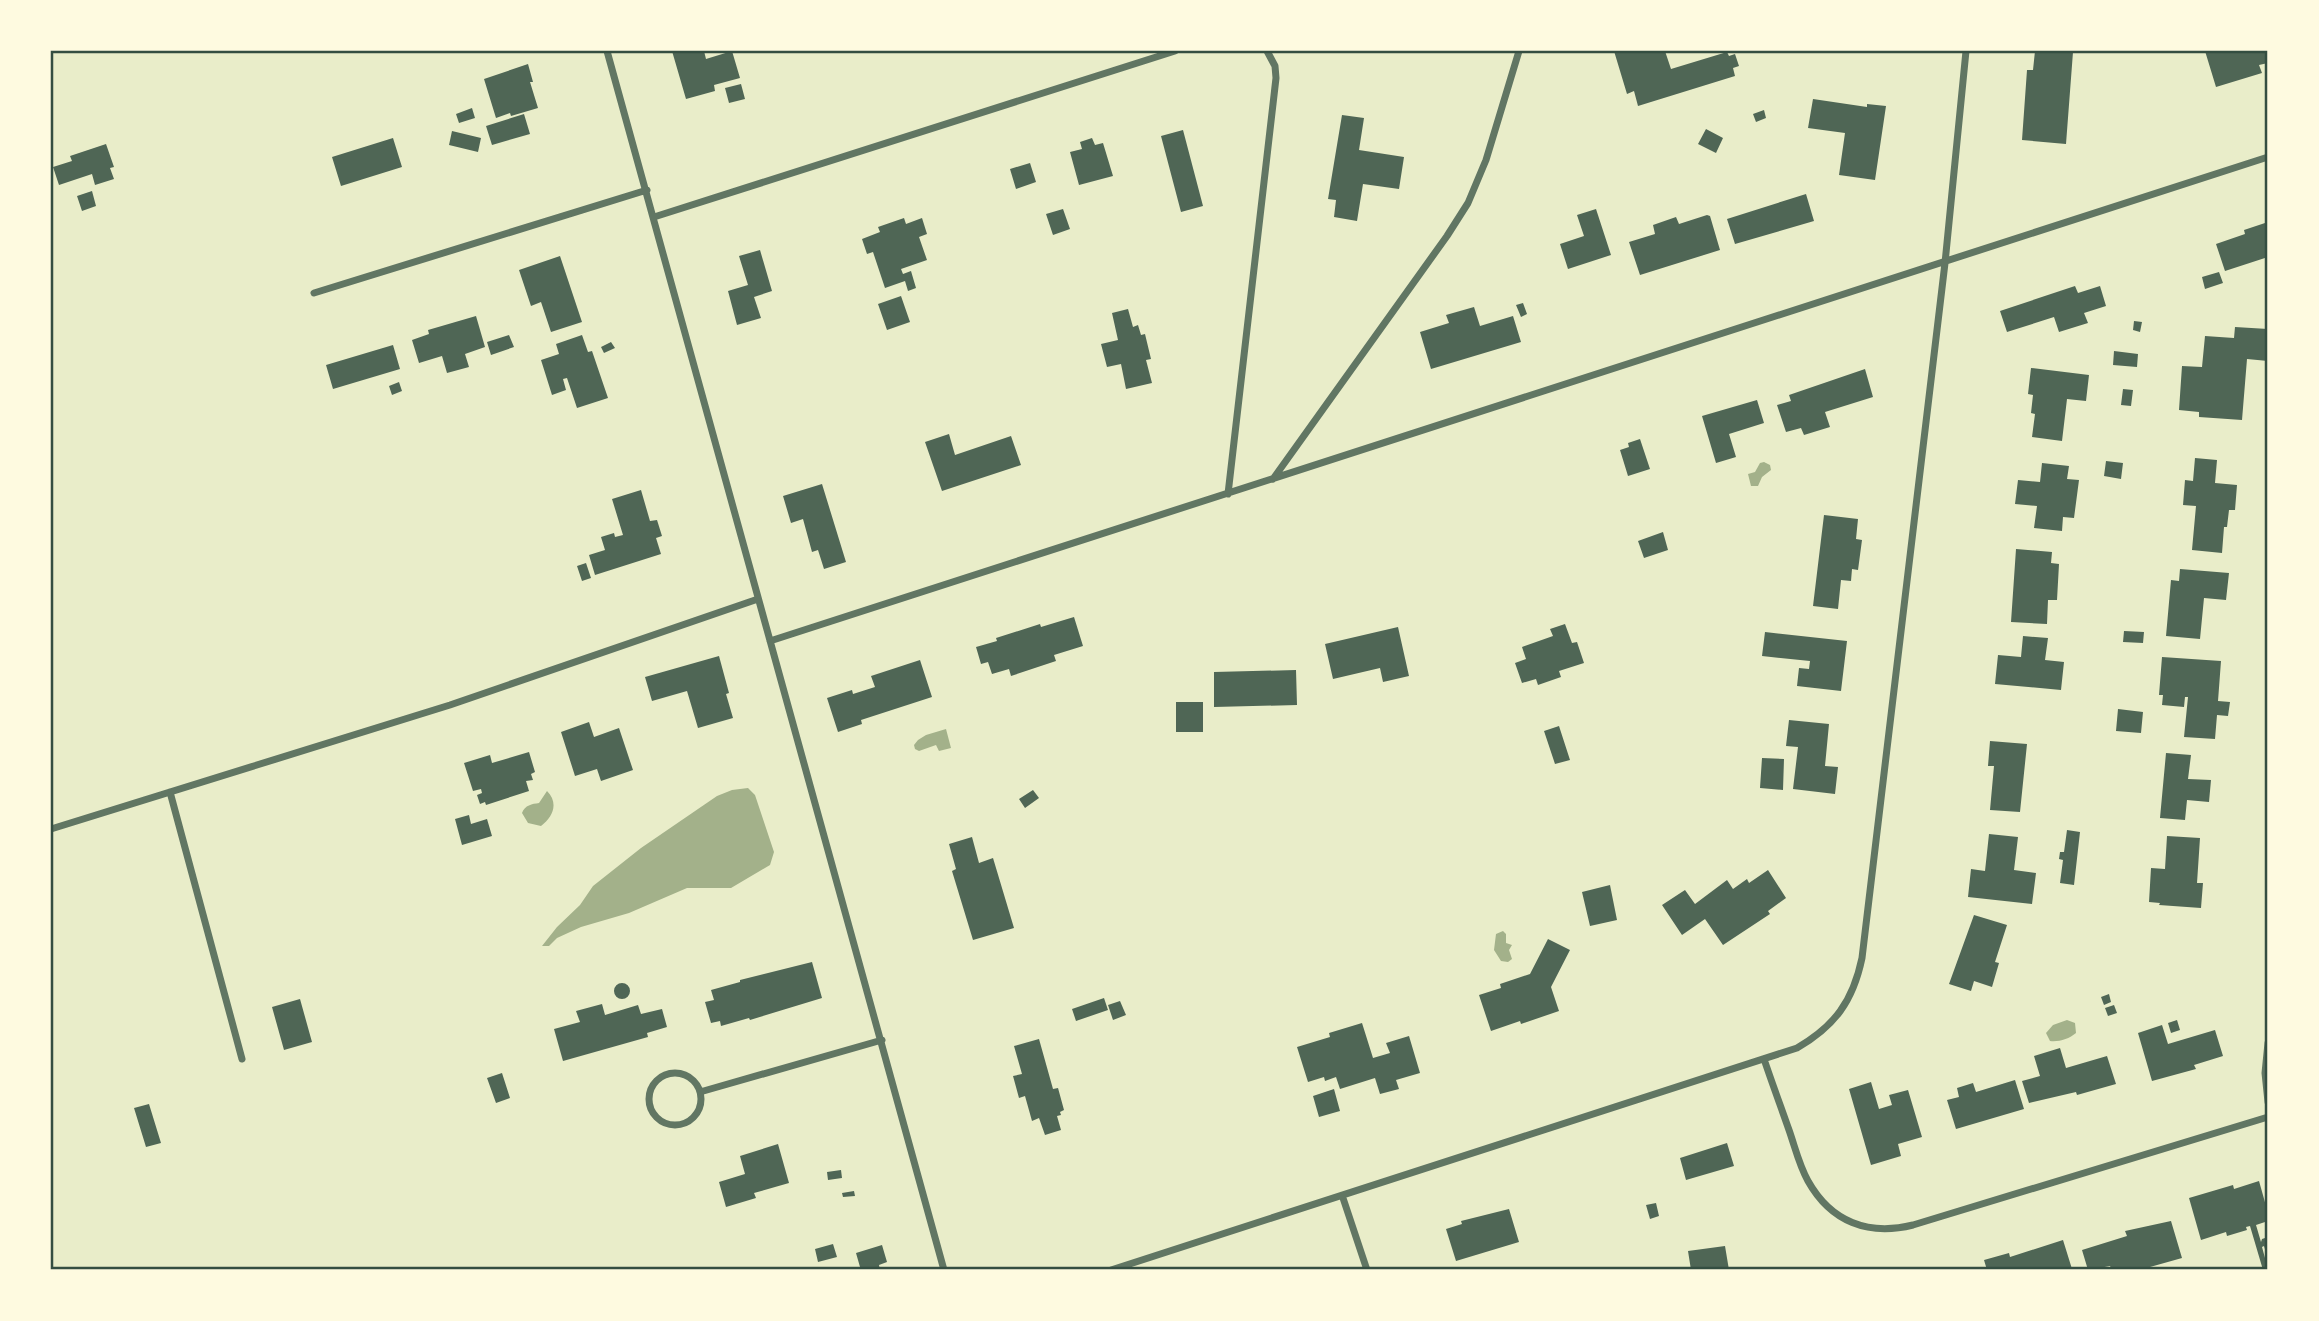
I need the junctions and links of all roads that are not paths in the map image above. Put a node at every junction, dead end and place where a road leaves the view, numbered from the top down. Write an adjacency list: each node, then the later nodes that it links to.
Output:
1 (607, 51): 7 (street)
2 (1175, 51): 8 (street)
3 (1267, 51): 12 (street)
4 (1519, 51): 11 (street)
5 (1966, 51): 9 (street)
6 (2268, 157): 9 (street)
7 (647, 190): 8 (street); 10 (street)
8 (654, 217): 13 (street)
9 (1945, 263): 11 (street); 20 (street)
10 (314, 293)
11 (1272, 480): 12 (street)
12 (1228, 494): 14 (street)
13 (758, 599): 14 (street); 15 (street)
14 (770, 641): 17 (street)
15 (170, 792): 16 (street); 19 (street)
16 (51, 829)
17 (882, 1040): 21 (street); 25 (street)
18 (2268, 1043): 22 (street)
19 (242, 1059)
20 (1764, 1059): 23 (street); 24 (street)
21 (701, 1092): 21 (street)
22 (2268, 1102)
23 (2268, 1117)
24 (1342, 1195): 26 (street); 27 (street)
25 (944, 1270)
26 (1111, 1270)
27 (1367, 1270)

